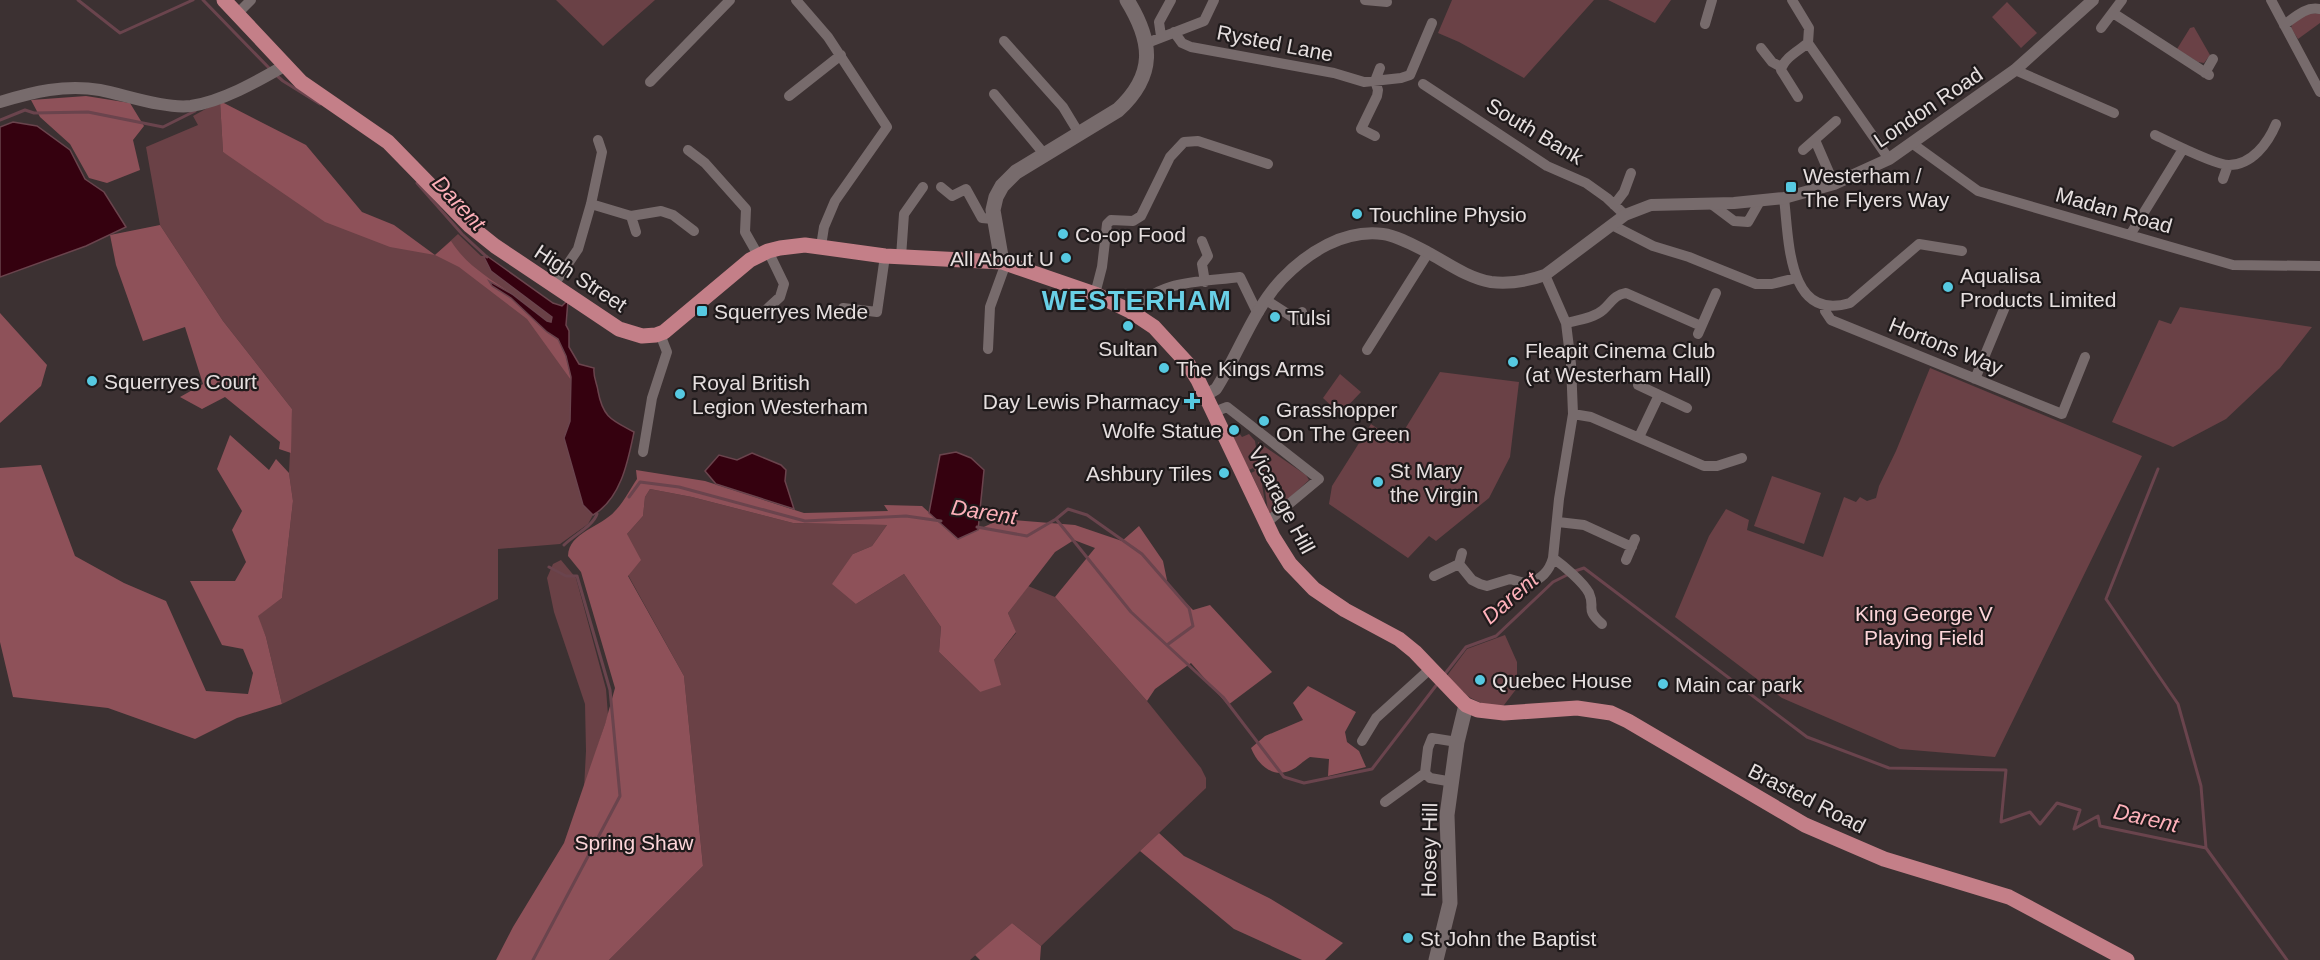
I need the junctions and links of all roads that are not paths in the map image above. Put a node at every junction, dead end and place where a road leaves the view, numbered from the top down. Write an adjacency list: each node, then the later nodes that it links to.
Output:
1 (224, 0): 17 (main road, High Street)
2 (251, 0): 17 (street)
3 (730, 0): 34 (street)
4 (796, 0): 27 (street)
5 (1127, 0): 24 (main road)
6 (1171, 0): 24 (street)
7 (1214, 0): 22 (street)
8 (1712, 0): 19 (street)
9 (1792, 0): 25 (street)
10 (2093, 0): 32 (street, London Road)
11 (2122, 0): 16 (street)
12 (2271, 0): 20 (street)
13 (1369, 1): 14 (street)
14 (1387, 2)
15 (2320, 9): 20 (street)
16 (2112, 13): 21 (street); 28 (street)
17 (237, 14): 31 (main road, High Street)
18 (1432, 23): 33 (street, Rysted Lane)
19 (1705, 24)
20 (2284, 25): 36 (street)
21 (2102, 28)
22 (1174, 32): 24 (street); 33 (street, Rysted Lane)
23 (1020, 40): 44 (street)
24 (1154, 40): 44 (main road)
25 (1808, 44): 29 (street); 54 (street)
26 (1761, 48): 29 (street)
27 (841, 55): 38 (street); 75 (street)
28 (2213, 59)
29 (1782, 67): 39 (street)
30 (1380, 68): 33 (street)
31 (277, 70): 40 (street); 86 (main road, High Street)
32 (2015, 70): 41 (street); 48 (street, London Road)
33 (1375, 81): 45 (street)
34 (650, 82)
35 (1423, 84): 66 (street, South Bank)
36 (2320, 92)
37 (994, 94): 53 (street)
38 (789, 96)
39 (1798, 97)
40 (0, 102)
41 (2114, 113)
42 (1836, 121): 47 (street)
43 (2276, 124): 56 (street)
44 (1080, 135): 53 (main road)
45 (1375, 136)
46 (598, 140): 65 (street)
47 (1815, 140): 52 (street); 59 (street)
48 (1913, 144): 54 (street, London Road); 73 (street, Madan Road)
49 (2150, 146): 50 (street)
50 (2183, 149): 56 (street); 73 (street)
51 (688, 150): 77 (street)
52 (1803, 150)
53 (1045, 156): 69 (main road)
54 (1889, 159): 59 (street, London Road)
55 (1268, 164): 88 (street)
56 (2228, 165): 58 (street)
57 (1631, 173): 66 (street)
58 (2223, 179)
59 (1834, 184): 62 (street, London Road)
60 (923, 187): 80 (street)
61 (941, 187): 69 (street)
62 (1784, 198): 63 (street, London Road); 84 (street)
63 (1760, 201): 64 (street, London Road); 64 (street)
64 (1710, 203): 67 (street, London Road)
65 (591, 204): 68 (street); 86 (street)
66 (1614, 205): 67 (street, South Bank)
67 (1625, 215): 70 (street, London Road)
68 (631, 216): 71 (street); 72 (street)
69 (993, 219): 81 (main road)
70 (1612, 225): 83 (street, London Road); 84 (street)
71 (694, 231)
72 (636, 232)
73 (2130, 235): 82 (street, Madan Road)
74 (1202, 241): 85 (street)
75 (821, 246): 77 (main road); 79 (main road)
76 (1962, 251): 91 (street)
77 (763, 253): 92 (street); 98 (main road)
78 (1428, 253): 83 (street, London Road); 89 (street, London Road); 100 (street)
79 (885, 256): 80 (main road); 93 (street)
80 (901, 257): 81 (main road)
81 (1004, 263): 88 (main road, Vicarage Hill); 99 (street)
82 (2320, 266)
83 (1545, 275): 97 (street)
84 (1796, 278): 91 (street, Hortons Way)
85 (1205, 282): 94 (street); 95 (street)
86 (553, 286): 98 (main road, High Street)
87 (1716, 293): 97 (street)
88 (1095, 294): 95 (main road, Vicarage Hill)
89 (1266, 300): 94 (street, London Road); 96 (street)
90 (2007, 302): 102 (street)
91 (1825, 306): 102 (street, Hortons Way)
92 (768, 308)
93 (843, 308)
94 (1259, 312): 104 (street, London Road)
95 (1133, 313): 104 (main road, Vicarage Hill)
96 (1299, 316)
97 (1566, 323): 108 (street)
98 (660, 334): 110 (street)
99 (988, 349)
100 (1367, 350)
101 (2085, 357): 102 (street, Hortons Way)
102 (1975, 379)
103 (1638, 385): 105 (street)
104 (1206, 394): 107 (main road, Vicarage Hill)
105 (1659, 395): 106 (street); 109 (street)
106 (1687, 408)
107 (1214, 412): 113 (main road, Vicarage Hill); 113 (street)
108 (1573, 414): 109 (street); 112 (street)
109 (1639, 438): 111 (street)
110 (643, 452)
111 (1742, 458)
112 (1558, 522): 115 (street); 116 (street)
113 (1266, 523): 120 (main road, Vicarage Hill)
114 (1462, 552): 117 (street)
115 (1553, 558): 117 (street); 119 (street)
116 (1626, 560)
117 (1458, 564): 118 (street)
118 (1434, 576)
119 (1602, 624)
120 (1430, 669): 121 (main road, Vicarage Hill); 122 (street)
121 (1466, 705): 123 (main road, Hosey Hill); 128 (main road, Brasted Road)
122 (1362, 741)
123 (1457, 742): 124 (street); 125 (main road, Hosey Hill)
124 (1425, 773): 125 (street); 126 (street)
125 (1452, 782): 127 (main road, Hosey Hill)
126 (1385, 802)
127 (1436, 960)
128 (2127, 960)

